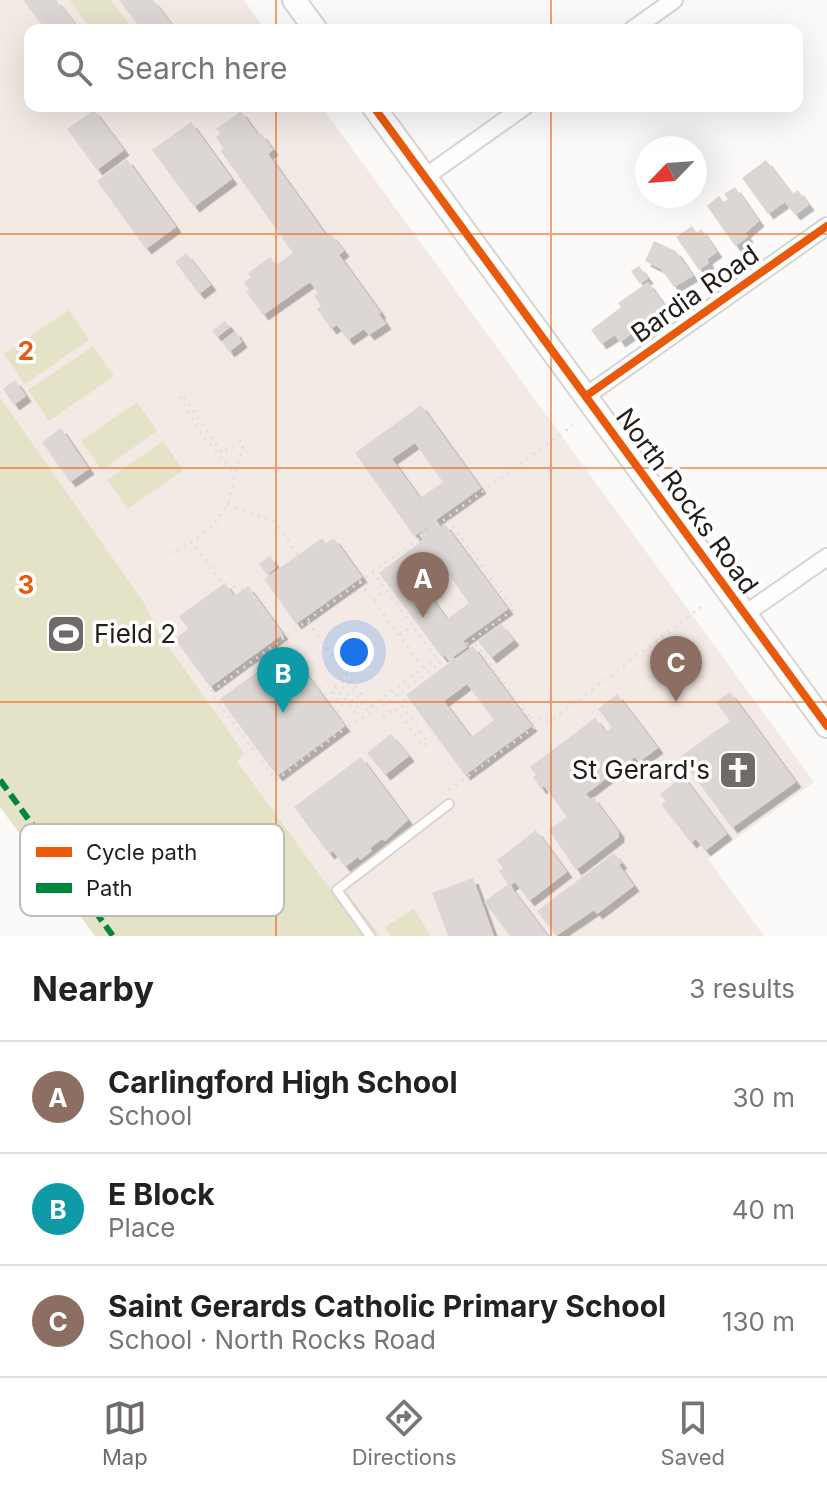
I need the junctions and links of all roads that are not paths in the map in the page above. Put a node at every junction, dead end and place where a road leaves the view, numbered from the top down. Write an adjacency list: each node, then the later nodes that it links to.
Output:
1 (294, 0): 3 (street)
2 (674, 0): 4 (street)
3 (312, 24)
4 (640, 24)
5 (377, 112): 7 (street, North Rocks Road)
6 (517, 112): 7 (street)
7 (425, 177): 9 (street, North Rocks Road)
8 (827, 226): 9 (street, Bardia Road)
9 (586, 396): 11 (street, North Rocks Road)
10 (827, 557): 11 (street)
11 (745, 614): 12 (street, North Rocks Road)
12 (827, 726)
13 (449, 804): 14 (lane)
14 (370, 936)

